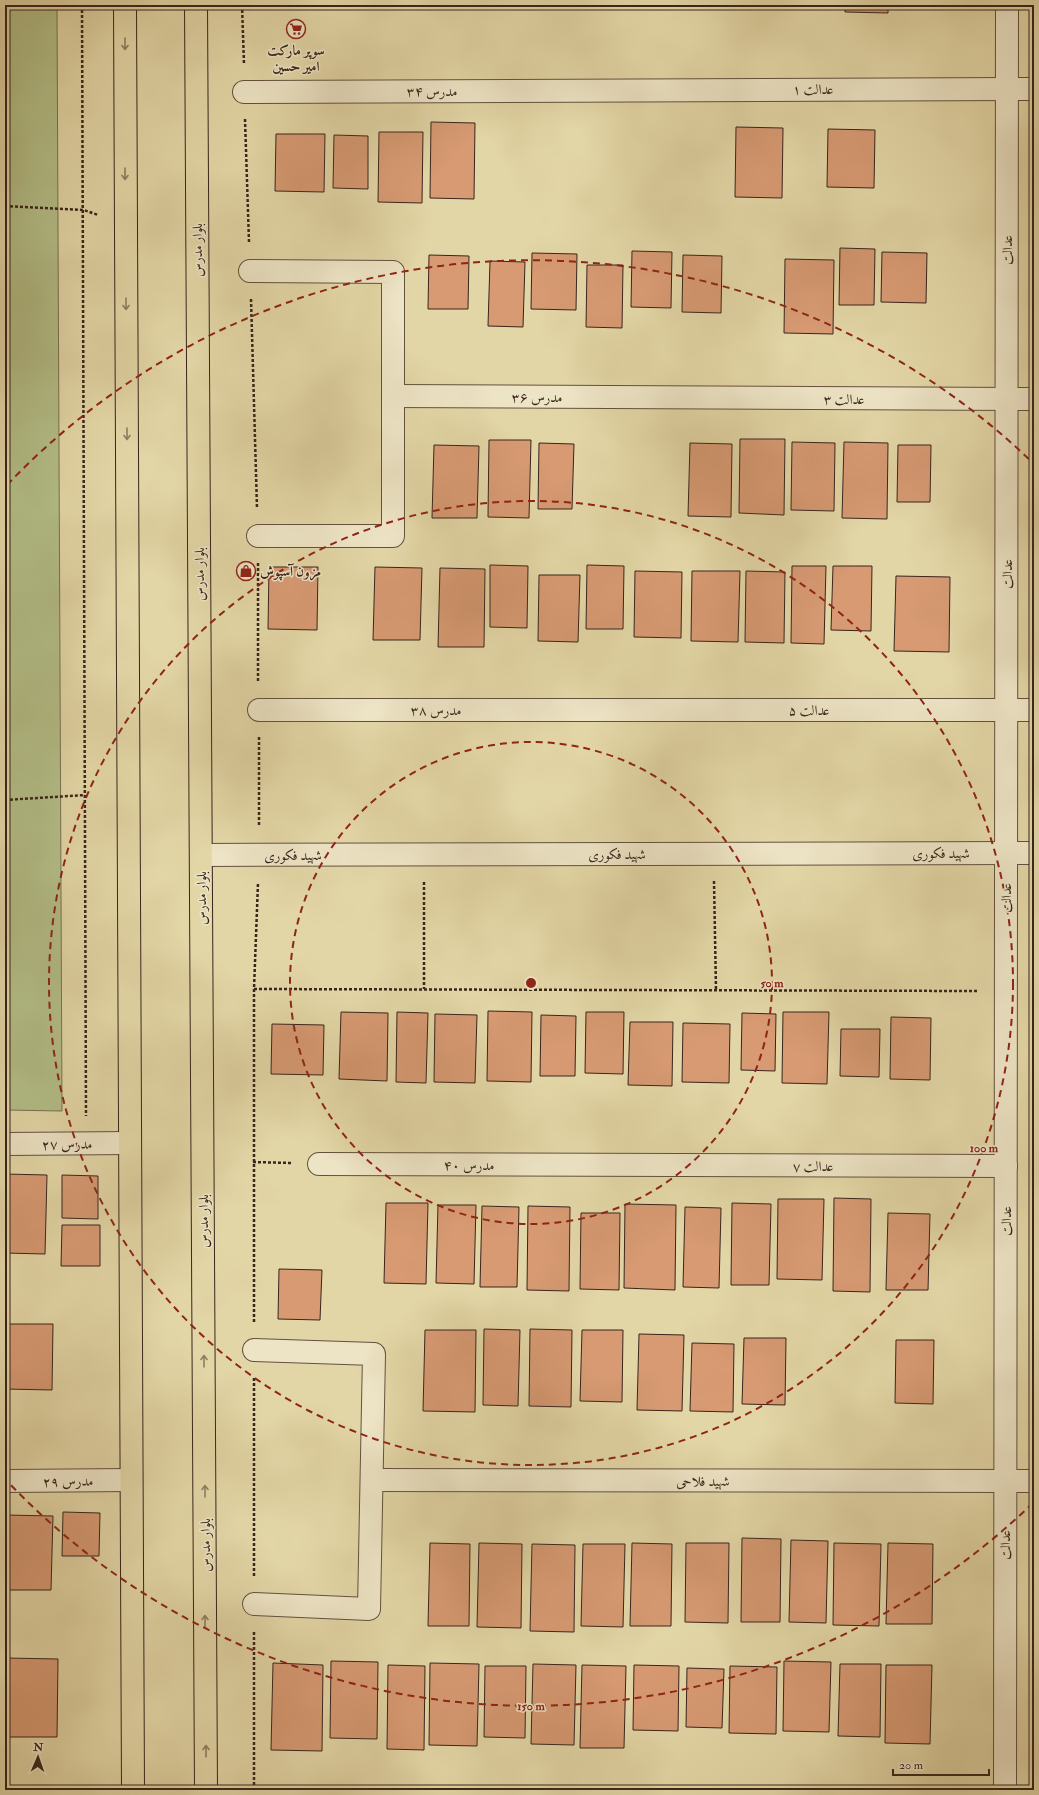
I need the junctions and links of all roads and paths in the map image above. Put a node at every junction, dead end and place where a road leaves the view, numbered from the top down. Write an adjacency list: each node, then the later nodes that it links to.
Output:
1 (82, 5): 11 (path)
2 (125, 5): 12 (main road, one-way to 12)
3 (196, 5): 29 (main road, بلوار مدرس)
4 (242, 5): 9 (path)
5 (1007, 5): 6 (street, عدالت)
6 (1007, 89): 7 (street, عدالت ۱); 8 (street, عدالت ۱); 16 (street, عدالت)
7 (1034, 89)
8 (619, 90): 9 (street, مدرس ۳۴)
9 (244, 92): 13 (path)
10 (5, 206): 11 (path)
11 (84, 210): 12 (path); 23 (path)
12 (126, 224): 36 (main road, one-way to 36)
13 (250, 271): 14 (street); 18 (path)
14 (393, 396): 15 (street, مدرس ۳۶); 18 (street)
15 (680, 398): 16 (street, عدالت ۳)
16 (1007, 399): 17 (street, عدالت ۳); 21 (street, عدالت)
17 (1034, 399)
18 (258, 536): 19 (path)
19 (259, 710): 20 (street, مدرس ۳۸); 30 (path)
20 (613, 710): 21 (street, عدالت ۵)
21 (1006, 710): 22 (street, عدالت ۵); 25 (street, عدالت)
22 (1034, 710)
23 (85, 794): 24 (path); 35 (path)
24 (5, 800)
25 (1006, 853): 26 (street, شهید فکوری); 28 (street, شهید فکوری); 34 (street, عدالت)
26 (1034, 853)
27 (424, 854): 28 (street, شهید فکوری); 30 (street, شهید فکوری); 32 (path)
28 (714, 854): 33 (path)
29 (201, 855): 30 (street, شهید فکوری); 50 (main road, بلوار مدرس, one-way to 29)
30 (259, 855)
31 (254, 989): 32 (path)
32 (424, 989): 33 (path)
33 (716, 990): 34 (path)
34 (1006, 992): 41 (street, عدالت)
35 (86, 1143): 36 (street, مدرس ۲۷); 37 (street, مدرس ۲۷)
36 (130, 1143): 43 (main road)
37 (5, 1144)
38 (253, 1162): 39 (path)
39 (319, 1164): 40 (street, مدرس ۴۰)
40 (620, 1165): 41 (street, عدالت ۷)
41 (1006, 1166): 46 (street, عدالت)
42 (254, 1350): 44 (street)
43 (131, 1480): 45 (street, مدرس ۲۹); 49 (main road)
44 (372, 1480): 46 (street, شهید فلاحی); 48 (street)
45 (5, 1481)
46 (1006, 1481): 47 (street, شهید فلاحی); 51 (street, عدالت)
47 (1034, 1481)
48 (254, 1604)
49 (133, 1790)
50 (206, 1790)
51 (1005, 1790)

